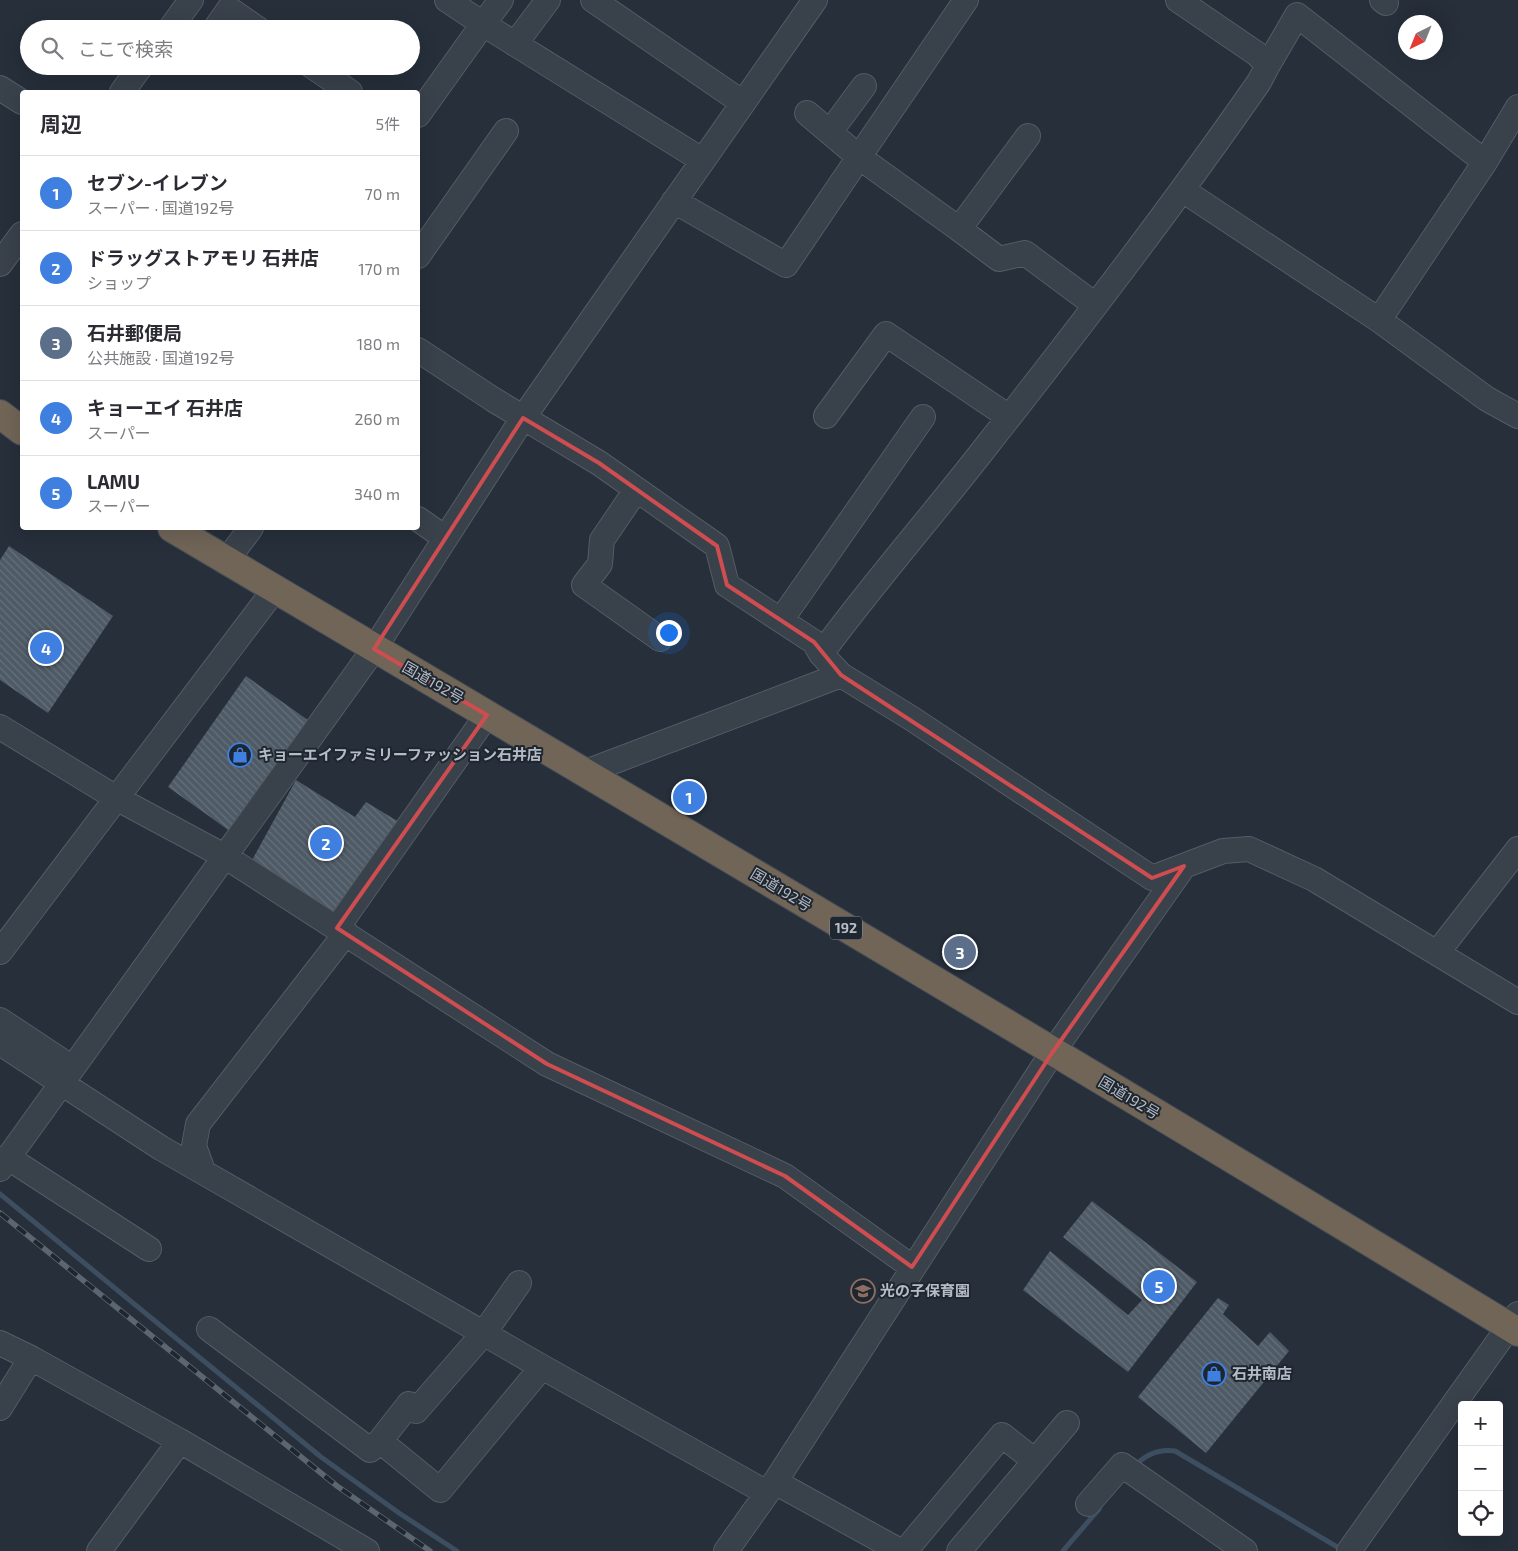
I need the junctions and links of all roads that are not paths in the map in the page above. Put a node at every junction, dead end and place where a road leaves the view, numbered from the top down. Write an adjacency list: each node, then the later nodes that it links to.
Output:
1 (191, 0): 10 (street)
2 (447, 0): 13 (street)
3 (501, 0): 13 (street)
4 (548, 0): 14 (street)
5 (593, 0): 23 (street)
6 (815, 0): 23 (street)
7 (966, 0): 30 (street)
8 (1178, 0): 15 (street)
9 (1302, 8): 15 (street); 32 (street)
10 (177, 20)
11 (221, 20): 12 (street)
12 (245, 20)
13 (482, 24): 14 (street); 25 (street)
14 (515, 44): 31 (street)
15 (1268, 65): 33 (street)
16 (134, 75): 20 (street)
17 (325, 75): 21 (street)
18 (864, 86): 28 (street)
19 (0, 88): 22 (street)
20 (123, 90)
21 (347, 90)
22 (20, 101)
23 (743, 103): 31 (street)
24 (1517, 111): 32 (street)
25 (420, 112)
26 (807, 113): 28 (street)
27 (506, 131): 37 (street)
28 (830, 132): 30 (street)
29 (1028, 136): 35 (street)
30 (859, 157): 34 (street); 35 (street)
31 (702, 160): 34 (street)
32 (1485, 162): 40 (street)
33 (1184, 190): 39 (street); 40 (street)
34 (674, 201): 47 (street)
35 (959, 228): 39 (street)
36 (20, 237): 38 (street)
37 (420, 253)
38 (0, 264)
39 (1095, 306): 46 (street)
40 (1378, 320): 44 (street)
41 (420, 351): 47 (street)
42 (0, 414): 48 (highway)
43 (826, 416): 46 (street)
44 (1518, 416)
45 (923, 417): 56 (street)
46 (1009, 417): 59 (street)
47 (523, 418): 49 (street); 53 (street)
48 (20, 429)
49 (636, 490): 56 (street); 57 (street)
50 (420, 519): 53 (street)
51 (175, 530): 54 (highway, 国道192号 / 192)
52 (250, 530): 54 (street)
53 (445, 538): 58 (street)
54 (227, 560): 55 (highway, 国道192号 / 192)
55 (275, 589): 58 (highway, 国道192号 / 192); 64 (street)
56 (781, 620): 59 (street)
57 (660, 639)
58 (374, 649): 61 (highway, 国道192号 / 192); 66 (street)
59 (821, 654): 60 (street)
60 (841, 675): 63 (street); 67 (street)
61 (487, 715): 63 (highway, 国道192号 / 192); 68 (street)
62 (0, 727): 64 (street)
63 (586, 772): 74 (highway, 国道192号 / 192)
64 (118, 799): 66 (street); 69 (street)
65 (1518, 850): 70 (street)
66 (226, 856): 68 (street); 75 (street)
67 (1184, 866): 70 (street); 74 (street)
68 (341, 931): 77 (street); 79 (street)
69 (0, 952)
70 (1437, 953): 71 (street)
71 (1518, 1002)
72 (0, 1020): 75 (street)
73 (0, 1043): 75 (street)
74 (1052, 1053): 79 (street); 81 (highway, 国道192号 / 192)
75 (66, 1074): 76 (street); 77 (street)
76 (4, 1156): 78 (street)
77 (203, 1172): 83 (street)
78 (149, 1249)
79 (912, 1267): 92 (street)
80 (519, 1283): 83 (street)
81 (1515, 1324): 94 (street)
82 (209, 1329): 90 (street)
83 (484, 1333): 86 (street); 90 (street)
84 (0, 1343): 85 (street)
85 (31, 1358): 87 (street); 89 (street)
86 (542, 1367): 90 (street); 92 (street)
87 (0, 1408)
88 (1067, 1423): 91 (street)
89 (180, 1441): 95 (street); 96 (street)
90 (380, 1441)
91 (1035, 1461): 99 (street); 100 (street)
92 (771, 1488): 97 (street); 98 (street)
93 (1088, 1504): 101 (street)
94 (1350, 1550)
95 (99, 1551)
96 (367, 1551)
97 (726, 1551)
98 (900, 1551)
99 (905, 1551)
100 (959, 1551)
101 (1245, 1551)

